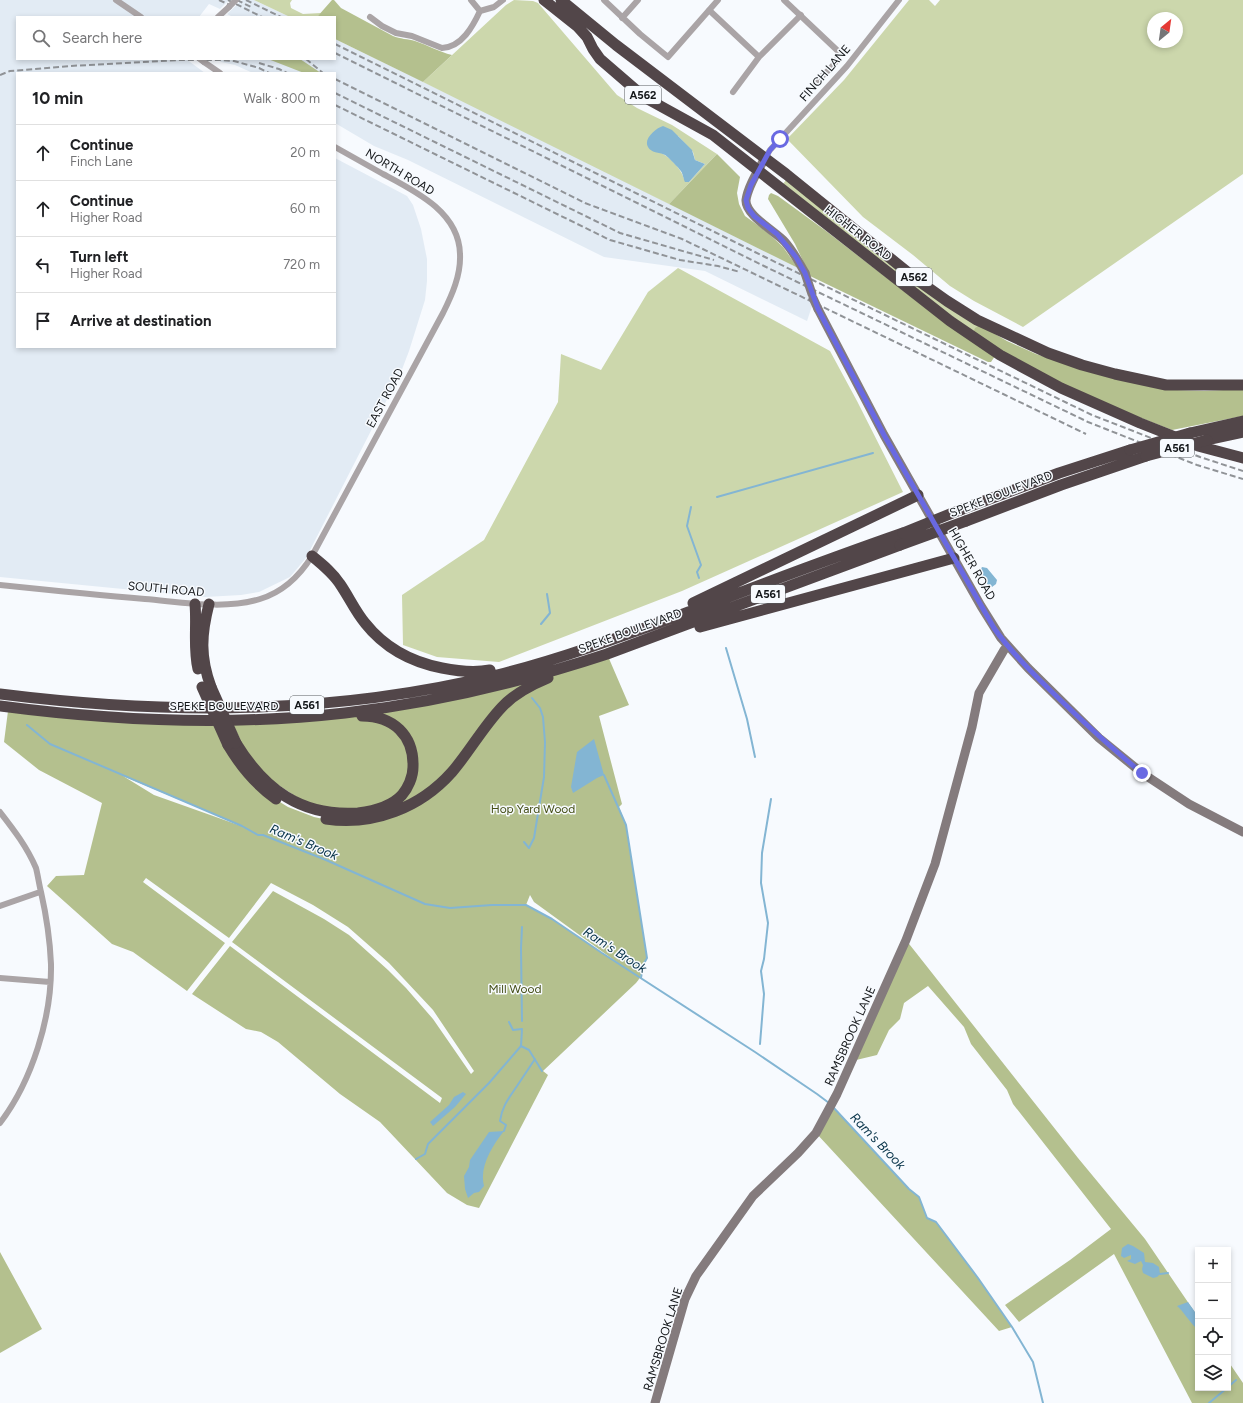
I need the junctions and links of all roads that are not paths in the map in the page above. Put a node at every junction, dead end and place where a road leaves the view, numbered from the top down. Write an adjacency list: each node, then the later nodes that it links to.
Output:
1 (116, 0): 15 (street)
2 (236, 0): 16 (street, bridge)
3 (471, 0): 13 (street)
4 (503, 0): 13 (street)
5 (544, 0): 26 (highway, HIGHER ROAD / A562)
6 (561, 0): 25 (highway, HIGHER ROAD / A562)
7 (604, 0): 18 (street)
8 (638, 0): 18 (street)
9 (718, 0): 12 (street)
10 (784, 0): 14 (street)
11 (899, 0): 25 (street, FINCH LANE)
12 (709, 10): 18 (street); 19 (street)
13 (480, 11): 17 (street)
14 (801, 15): 19 (street); 22 (street)
15 (140, 16)
16 (219, 16)
17 (370, 17)
18 (622, 18)
19 (759, 57): 23 (street)
20 (202, 60): 21 (street)
21 (219, 72)
22 (818, 80)
23 (733, 92)
24 (336, 148): 27 (street, NORTH ROAD)
25 (765, 158): 26 (street, HIGHER ROAD); 28 (highway, HIGHER ROAD / A562)
26 (758, 171): 31 (highway, HIGHER ROAD / A562); 32 (street, HIGHER ROAD, bridge)
27 (459, 244): 33 (street, EAST ROAD)
28 (1243, 385)
29 (1243, 421): 38 (highway, SPEKE BOULEVARD / A561, bridge)
30 (1243, 432): 39 (highway, SPEKE BOULEVARD / A561, bridge)
31 (1243, 458)
32 (918, 494): 34 (street, HIGHER ROAD); 38 (highway)
33 (312, 556): 37 (street, SOUTH ROAD); 40 (highway)
34 (954, 558): 39 (highway); 41 (street, HIGHER ROAD)
35 (0, 585): 36 (street, SOUTH ROAD)
36 (195, 604): 37 (street, SOUTH ROAD); 43 (highway)
37 (209, 604): 43 (highway)
38 (643, 629): 40 (highway, SPEKE BOULEVARD / A561)
39 (636, 643): 42 (highway, SPEKE BOULEVARD / A561)
40 (599, 645): 44 (highway, SPEKE BOULEVARD / A561)
41 (1008, 646): 49 (street, HIGHER ROAD); 55 (street, RAMSBROOK LANE)
42 (576, 665): 46 (highway, SPEKE BOULEVARD / A561); 47 (highway)
43 (206, 687): 47 (highway, bridge)
44 (0, 694)
45 (0, 706): 46 (highway, SPEKE BOULEVARD / A561)
46 (231, 720): 47 (highway)
47 (232, 744)
48 (0, 812): 50 (street)
49 (1243, 832)
50 (40, 892): 51 (street); 53 (street)
51 (0, 906)
52 (0, 978): 53 (street)
53 (50, 982): 54 (street)
54 (0, 1123)
55 (656, 1403)

